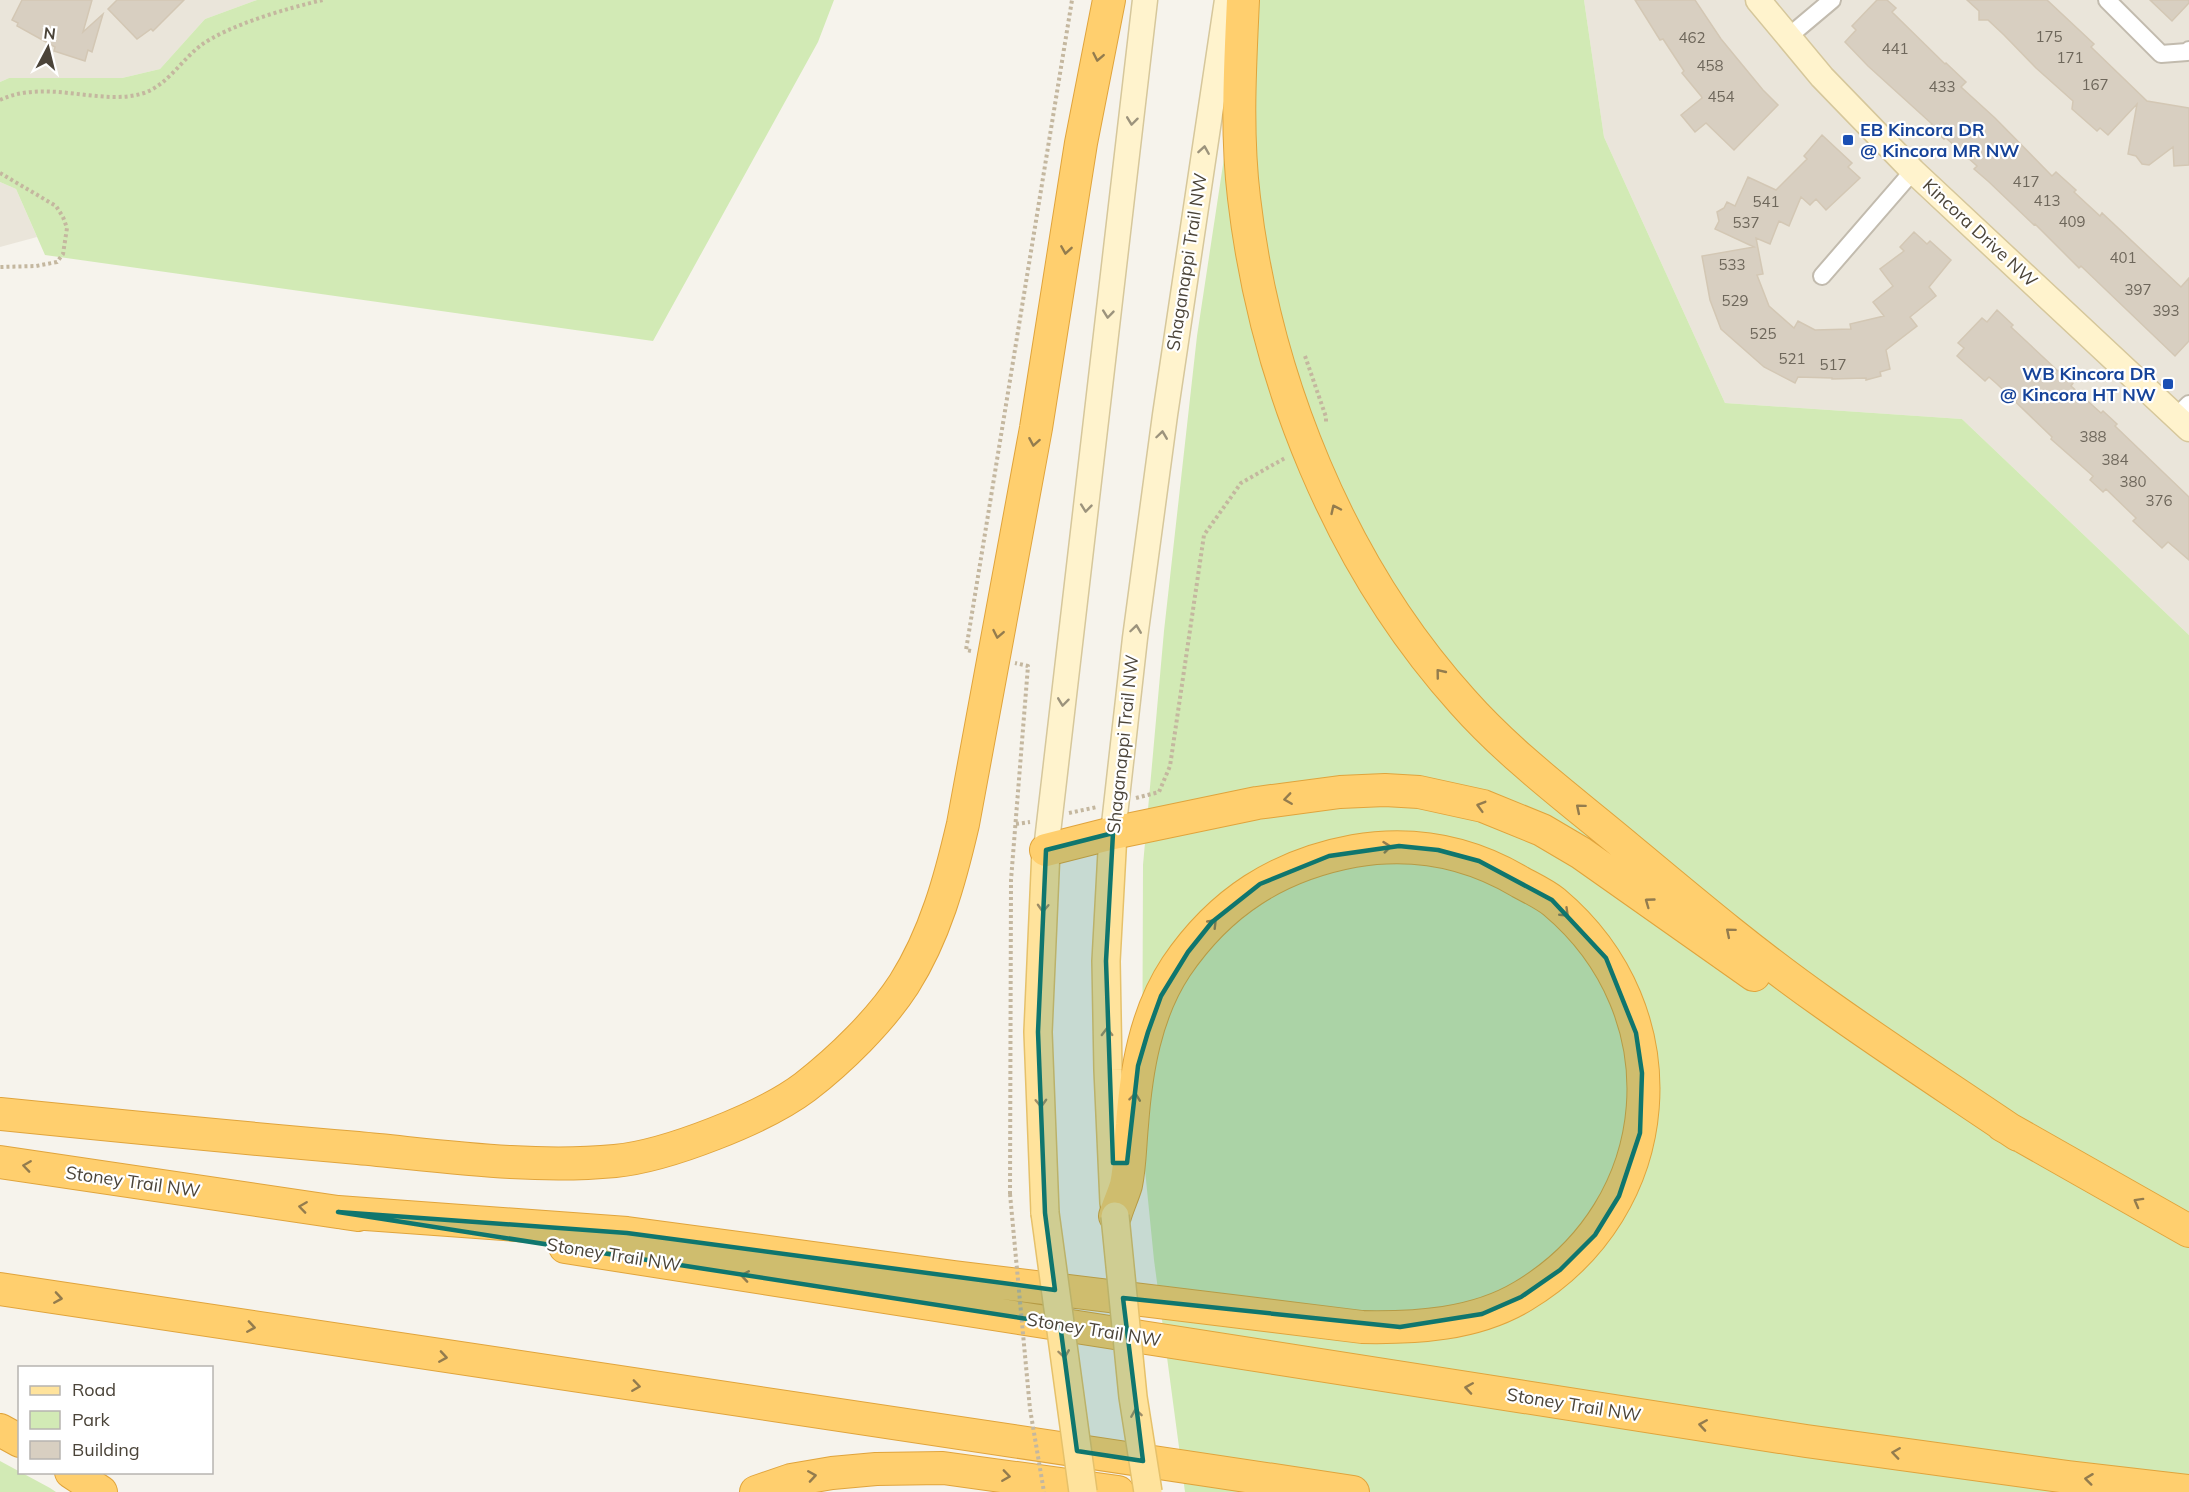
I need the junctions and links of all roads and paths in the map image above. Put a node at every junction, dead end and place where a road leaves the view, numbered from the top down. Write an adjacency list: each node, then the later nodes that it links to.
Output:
1 (323, 0): 11 (path)
2 (1109, 0): 24 (highway, one-way to 24)
3 (1145, 0): 20 (main road, one-way to 20)
4 (1227, 0): 19 (main road, Shaganappi Trail NW, one-way to 4)
5 (1243, 0): 18 (highway)
6 (1758, 0): 9 (main road, Kincora Drive NW)
7 (1832, 0): 9 (street)
8 (2107, 0): 10 (street)
9 (1788, 37): 12 (main road, Kincora Drive NW)
10 (2189, 50)
11 (0, 100)
12 (1912, 171): 15 (street); 17 (main road, Kincora Drive NW)
13 (0, 173): 14 (path)
14 (0, 267)
15 (1822, 276)
16 (1304, 353): 18 (path)
17 (2185, 416)
18 (1307, 446): 19 (path); 25 (highway, one-way to 18)
19 (1116, 802): 20 (path); 22 (main road, Shaganappi Trail NW)
20 (1049, 818): 21 (path); 23 (main road)
21 (1016, 824)
22 (1113, 833): 23 (highway); 25 (highway, one-way to 22); 29 (main road, Shaganappi Trail NW, one-way to 22)
23 (1046, 850): 39 (main road, one-way to 39, bridge)
24 (0, 1114)
25 (2018, 1135): 30 (highway, one-way to 25)
26 (0, 1162): 28 (highway, Stoney Trail NW, one-way to 26)
27 (1010, 1194): 38 (path, bridge)
28 (338, 1212): 29 (highway, one-way to 28); 35 (highway, Stoney Trail NW, one-way to 28)
29 (1114, 1216): 41 (main road, Shaganappi Trail NW, one-way to 29, bridge)
30 (2189, 1231)
31 (0, 1289): 42 (highway, one-way to 42)
32 (0, 1430): 33 (highway)
33 (18, 1440)
34 (73, 1474): 36 (highway)
35 (2189, 1491)
36 (100, 1492)
37 (756, 1492): 40 (highway, one-way to 40)
38 (1044, 1492)
39 (1083, 1492)
40 (1119, 1492)
41 (1148, 1492)
42 (1353, 1492)

